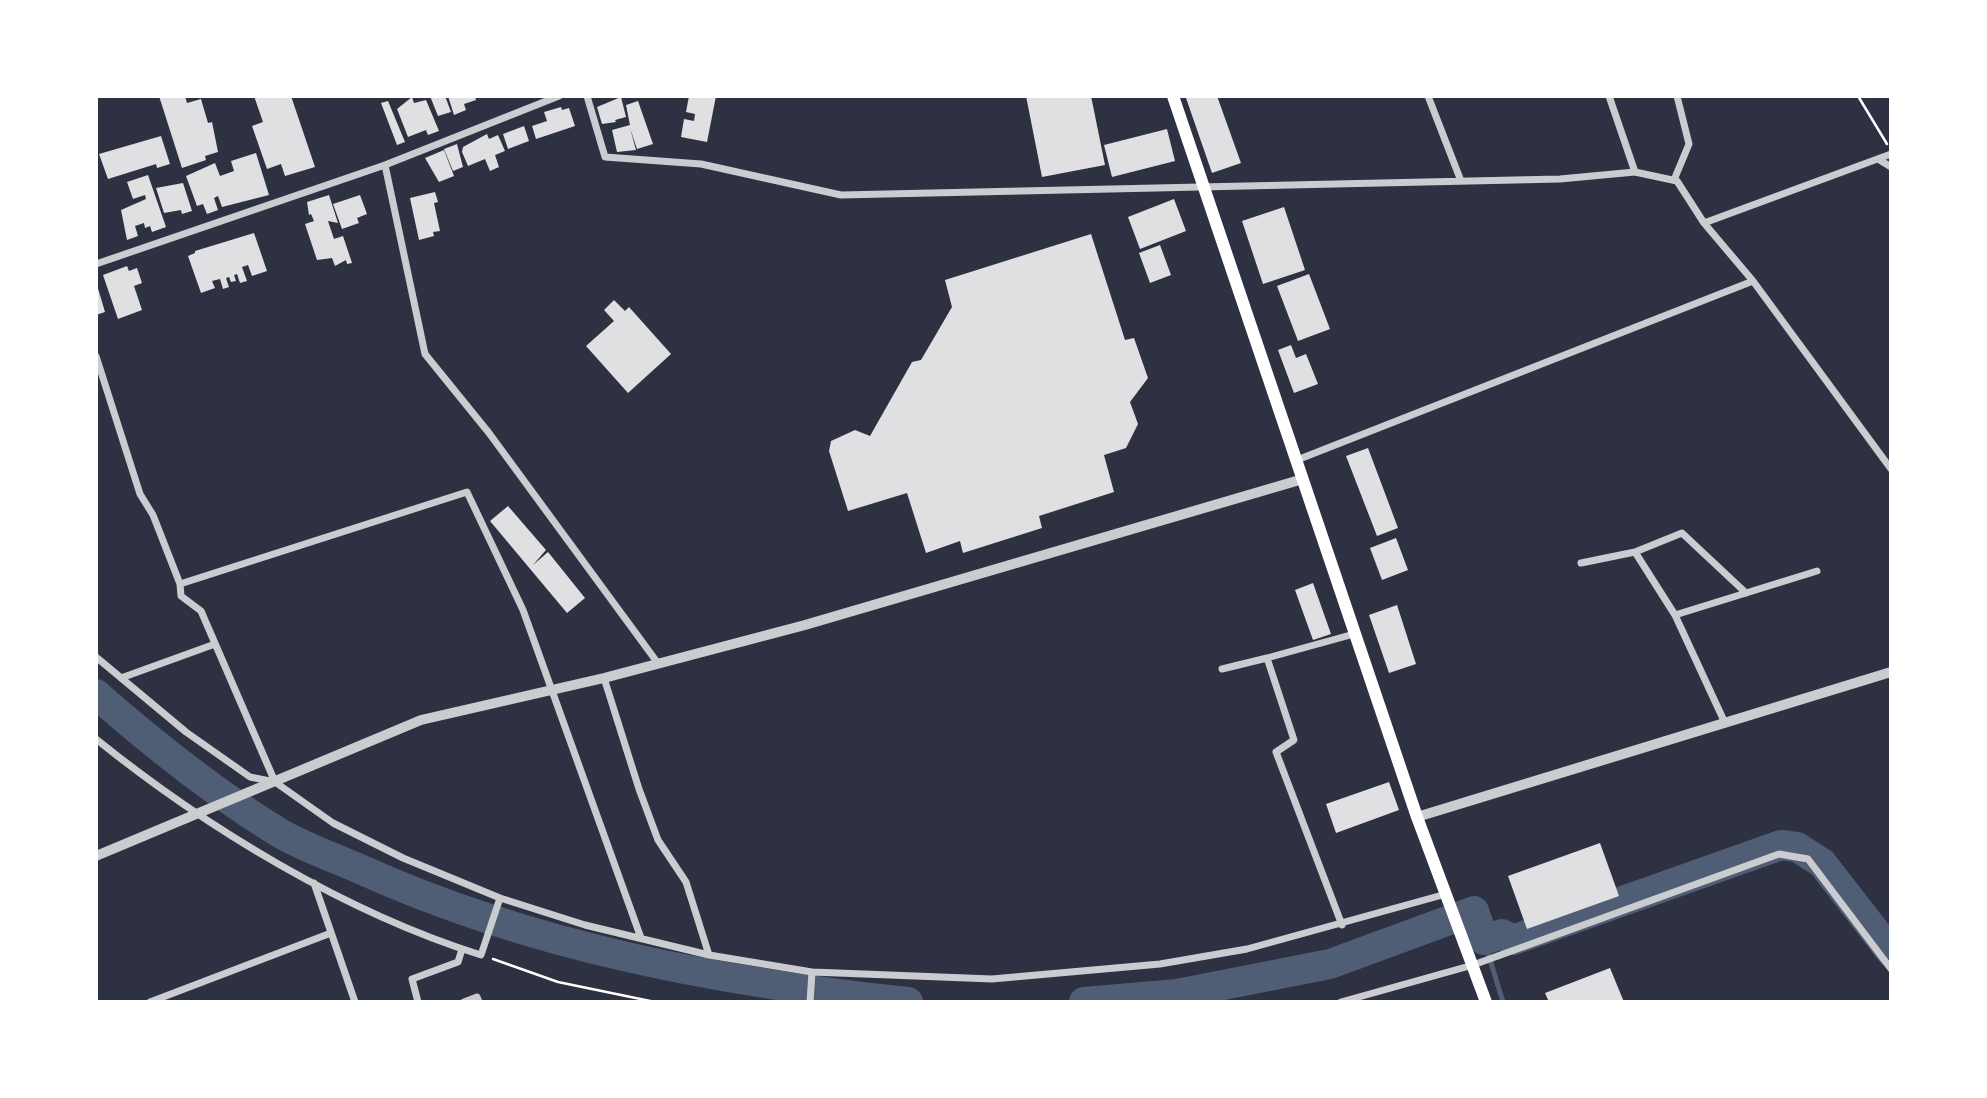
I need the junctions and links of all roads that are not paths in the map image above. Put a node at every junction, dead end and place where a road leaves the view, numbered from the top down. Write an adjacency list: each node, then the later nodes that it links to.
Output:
1 (559, 96): 9 (street)
2 (587, 96): 14 (street)
3 (1173, 96): 14 (main road)
4 (1428, 96): 13 (street)
5 (1609, 96): 11 (street)
6 (1677, 96): 12 (street)
7 (1891, 152): 8 (street)
8 (1878, 159): 10 (street); 15 (street)
9 (385, 165): 16 (street); 32 (street)
10 (1891, 167)
11 (1635, 172): 12 (street); 13 (street)
12 (1674, 180): 15 (street)
13 (1461, 181): 14 (street)
14 (1205, 186): 19 (main road)
15 (1704, 223): 17 (street)
16 (96, 264)
17 (1753, 281): 19 (street); 20 (street)
18 (96, 356): 25 (street)
19 (1297, 460): 21 (main road)
20 (1891, 469)
21 (1303, 479): 28 (main road); 32 (street)
22 (1635, 552): 23 (street); 26 (street); 27 (street)
23 (1581, 563)
24 (1817, 571): 26 (street)
25 (180, 584): 29 (street); 37 (street)
26 (1746, 593): 27 (street)
27 (1675, 615): 38 (street)
28 (1354, 634): 31 (street); 42 (main road)
29 (215, 644): 35 (street); 40 (street)
30 (96, 657): 35 (street)
31 (1267, 658): 33 (street); 47 (street)
32 (657, 662): 36 (street)
33 (1222, 669)
34 (1891, 672): 38 (street)
35 (121, 678): 40 (street)
36 (604, 678): 37 (street); 51 (street)
37 (551, 689): 40 (street); 49 (street)
38 (1725, 723): 42 (street)
39 (96, 739): 41 (street)
40 (275, 782): 41 (street); 46 (street)
41 (202, 814): 43 (street); 44 (street)
42 (1417, 817): 45 (main road)
43 (96, 856)
44 (314, 883): 48 (street); 50 (street)
45 (1447, 897): 47 (street); 52 (main road)
46 (500, 898): 49 (street); 50 (street)
47 (1342, 925): 54 (street)
48 (331, 933): 55 (street); 56 (street)
49 (641, 938): 51 (street)
50 (463, 949): 57 (street)
51 (709, 955): 54 (street)
52 (1471, 960): 53 (street); 61 (street); 62 (main road)
53 (1891, 969)
54 (812, 972): 60 (street)
55 (150, 1002)
56 (355, 1002)
57 (418, 1002)
58 (464, 1002): 59 (street)
59 (479, 1002)
60 (810, 1002)
61 (1341, 1002)
62 (1486, 1002)

